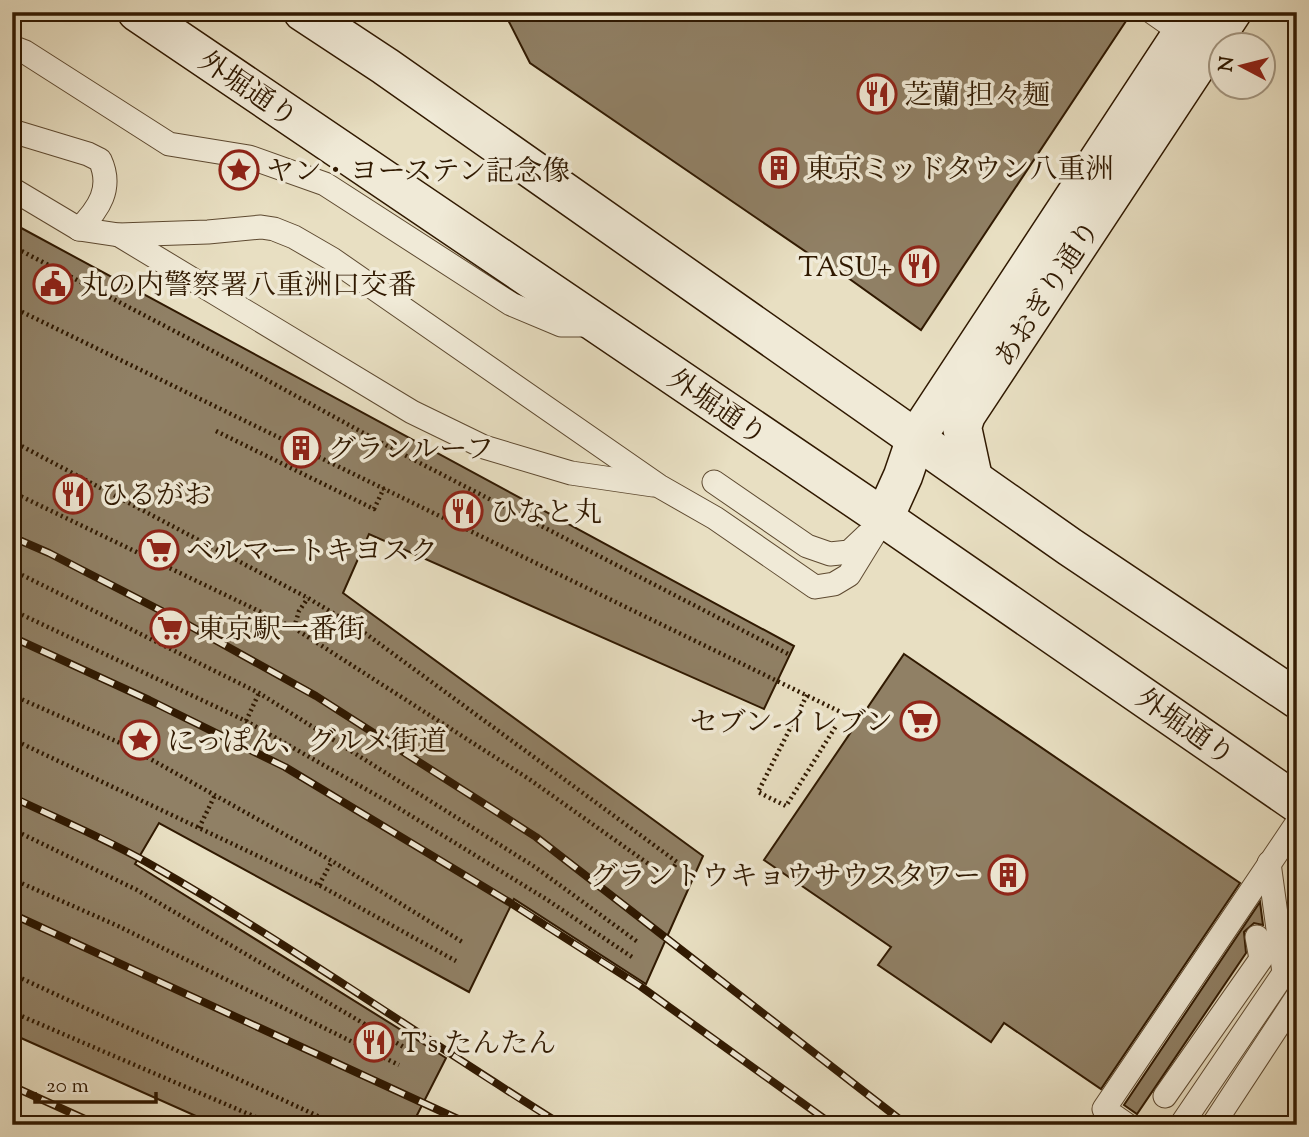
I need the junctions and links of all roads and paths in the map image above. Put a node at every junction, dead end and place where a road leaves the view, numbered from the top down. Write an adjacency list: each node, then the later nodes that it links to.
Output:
1 (137, 12): 14 (main road, 外堀通り)
2 (303, 12): 7 (main road)
3 (340, 12): 7 (main road)
4 (1232, 12): 18 (main road, あおぎり通り)
5 (1177, 19): 16 (main road, あおぎり通り)
6 (12, 47): 14 (lane)
7 (385, 66): 16 (main road)
8 (12, 131): 10 (lane)
9 (12, 189): 10 (lane)
10 (79, 229): 11 (lane)
11 (119, 235): 20 (lane); 20 (lane)
12 (12, 246): 28 (path)
13 (12, 307): 21 (path, bridge)
14 (598, 325): 23 (main road, 外堀通り)
15 (216, 431): 21 (path)
16 (916, 438): 18 (main road); 23 (main road, あおぎり通り)
17 (12, 441): 25 (path)
18 (973, 478): 32 (main road)
19 (714, 482): 23 (lane)
20 (659, 486): 23 (lane)
21 (384, 488): 31 (path, bridge)
22 (12, 492): 27 (path)
23 (884, 518): 38 (main road, 外堀通り)
24 (12, 570): 29 (path)
25 (308, 597): 27 (path); 27 (path)
26 (12, 610): 33 (path)
27 (294, 628)
28 (790, 655)
29 (259, 693): 33 (path); 48 (path)
30 (12, 695): 37 (path)
31 (807, 695): 34 (path, bridge); 35 (path)
32 (1297, 699)
33 (246, 721): 49 (path)
34 (859, 721)
35 (836, 726)
36 (12, 739): 40 (path)
37 (215, 795): 40 (path); 42 (path)
38 (1297, 803)
39 (1297, 824): 43 (lane)
40 (199, 828): 45 (path)
41 (12, 829): 54 (path)
42 (332, 861): 45 (path); 47 (path)
43 (1269, 863): 61 (lane); 62 (lane)
44 (12, 879): 55 (path)
45 (319, 885): 50 (path)
46 (1257, 937): 56 (lane)
47 (464, 943)
48 (639, 943)
49 (632, 957)
50 (456, 961)
51 (12, 974): 60 (path)
52 (1297, 998): 63 (lane)
53 (12, 1012): 59 (path)
54 (407, 1049)
55 (399, 1065)
56 (1165, 1096)
57 (12, 1114): 58 (path)
58 (33, 1125)
59 (274, 1125)
60 (337, 1125)
61 (1127, 1125)
62 (1181, 1125)
63 (1213, 1125)

